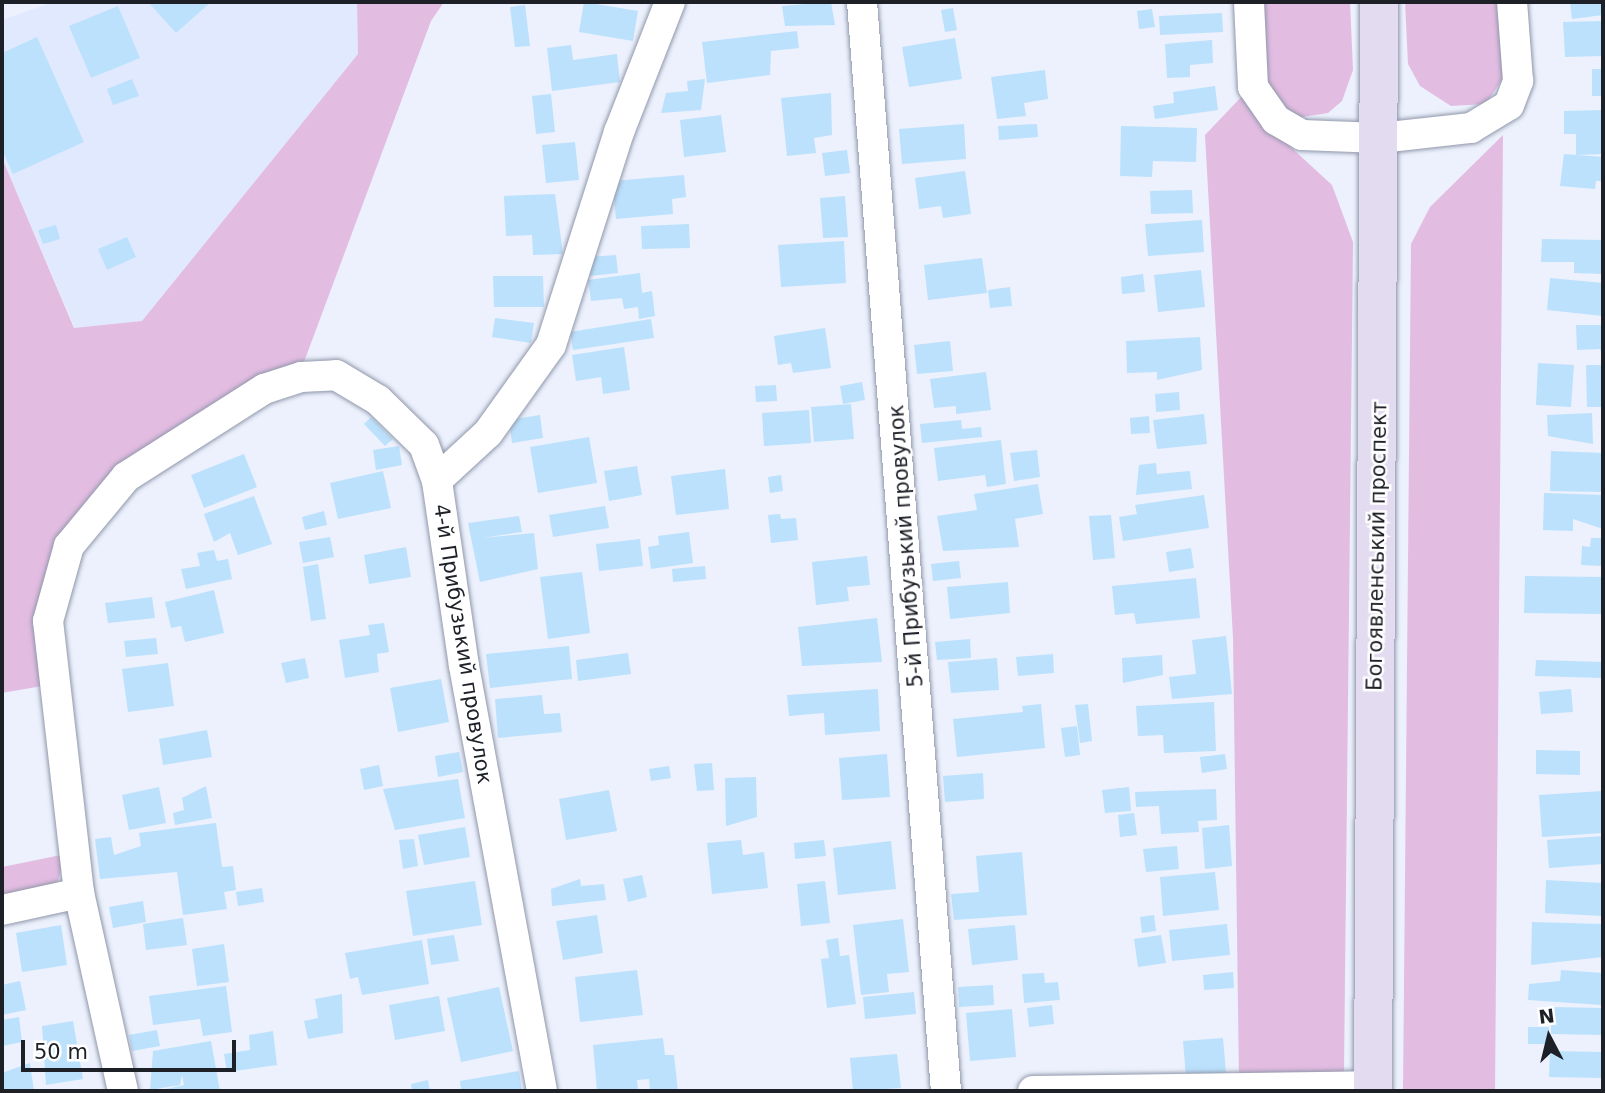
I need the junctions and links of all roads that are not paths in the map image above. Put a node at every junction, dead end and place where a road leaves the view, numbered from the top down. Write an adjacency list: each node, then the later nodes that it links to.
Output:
1 (670, 2): 7 (street, 4-й Прибузький провулок)
2 (862, 2): 13 (street, 5-й Прибузький провулок)
3 (1250, 2): 6 (street)
4 (1379, 2): 6 (main road, Богоявленський проспект)
5 (1512, 2): 6 (street)
6 (1380, 138): 10 (main road, Богоявленський проспект)
7 (438, 480): 8 (street); 12 (street, 4-й Прибузький провулок)
8 (79, 893): 9 (street); 11 (street)
9 (2, 910)
10 (1373, 1089): 14 (street)
11 (123, 1091)
12 (542, 1091)
13 (946, 1091)
14 (1033, 1091)

